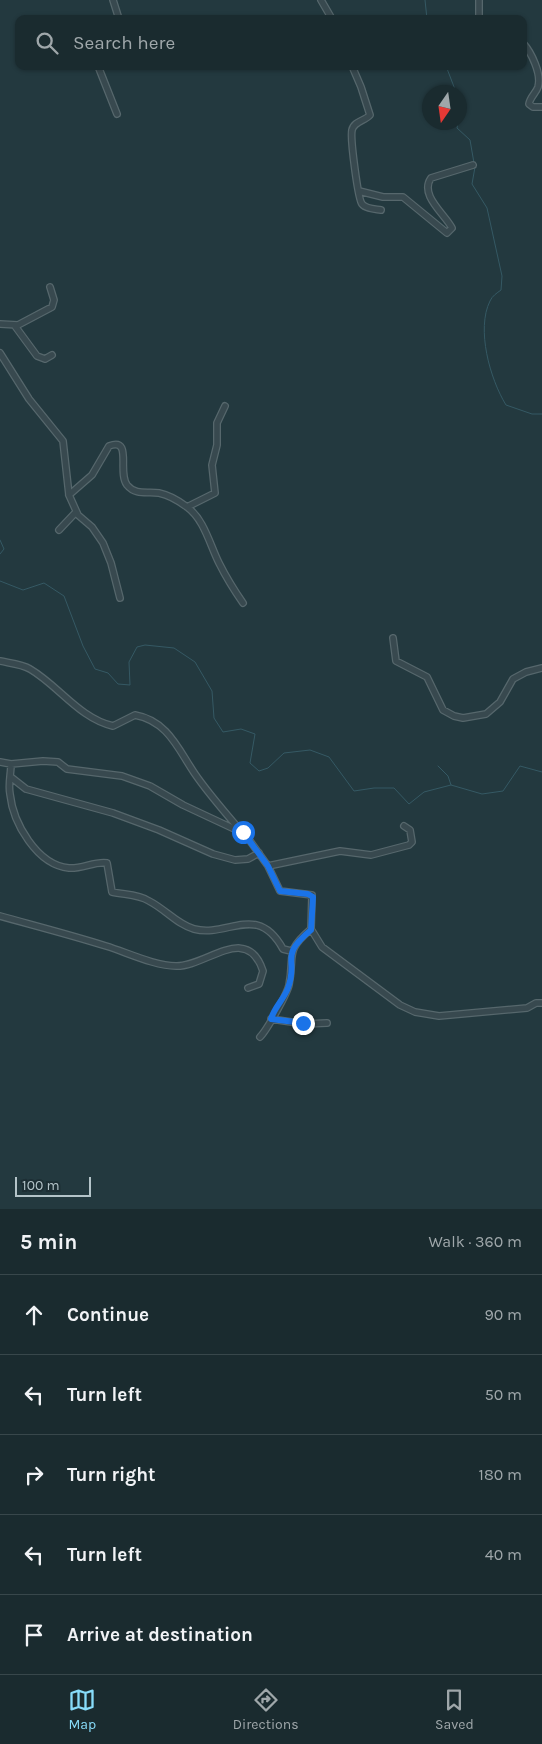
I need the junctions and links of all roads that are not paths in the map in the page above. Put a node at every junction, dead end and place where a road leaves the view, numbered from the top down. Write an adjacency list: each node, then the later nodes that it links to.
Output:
1 (113, 0): 4 (street)
2 (321, 0): 5 (street)
3 (479, 0): 6 (street)
4 (118, 15)
5 (330, 15)
6 (479, 15)
7 (527, 49): 10 (street)
8 (100, 70): 11 (street)
9 (354, 70): 13 (street)
10 (542, 107)
11 (117, 114)
12 (473, 165): 13 (street)
13 (359, 191): 14 (street)
14 (380, 210)
15 (50, 287): 17 (street)
16 (0, 324): 17 (street)
17 (16, 326): 19 (street)
18 (0, 353): 21 (street)
19 (52, 355)
20 (225, 406): 22 (street)
21 (69, 495): 22 (street); 23 (street)
22 (188, 507): 26 (street)
23 (76, 512): 24 (street); 25 (street)
24 (59, 530)
25 (120, 598)
26 (242, 603)
27 (393, 638): 29 (street)
28 (0, 661): 34 (street)
29 (542, 668)
30 (0, 762): 31 (street)
31 (11, 764): 32 (street); 34 (street)
32 (12, 778): 35 (street); 39 (street)
33 (404, 826): 36 (street)
34 (240, 830): 35 (street)
35 (259, 853): 36 (street)
36 (268, 866): 38 (street)
37 (0, 916): 40 (street)
38 (311, 930): 39 (street); 41 (street)
39 (291, 952): 42 (street)
40 (248, 988)
41 (542, 1003)
42 (271, 1019): 43 (street); 44 (street)
43 (327, 1023)
44 (260, 1037)

